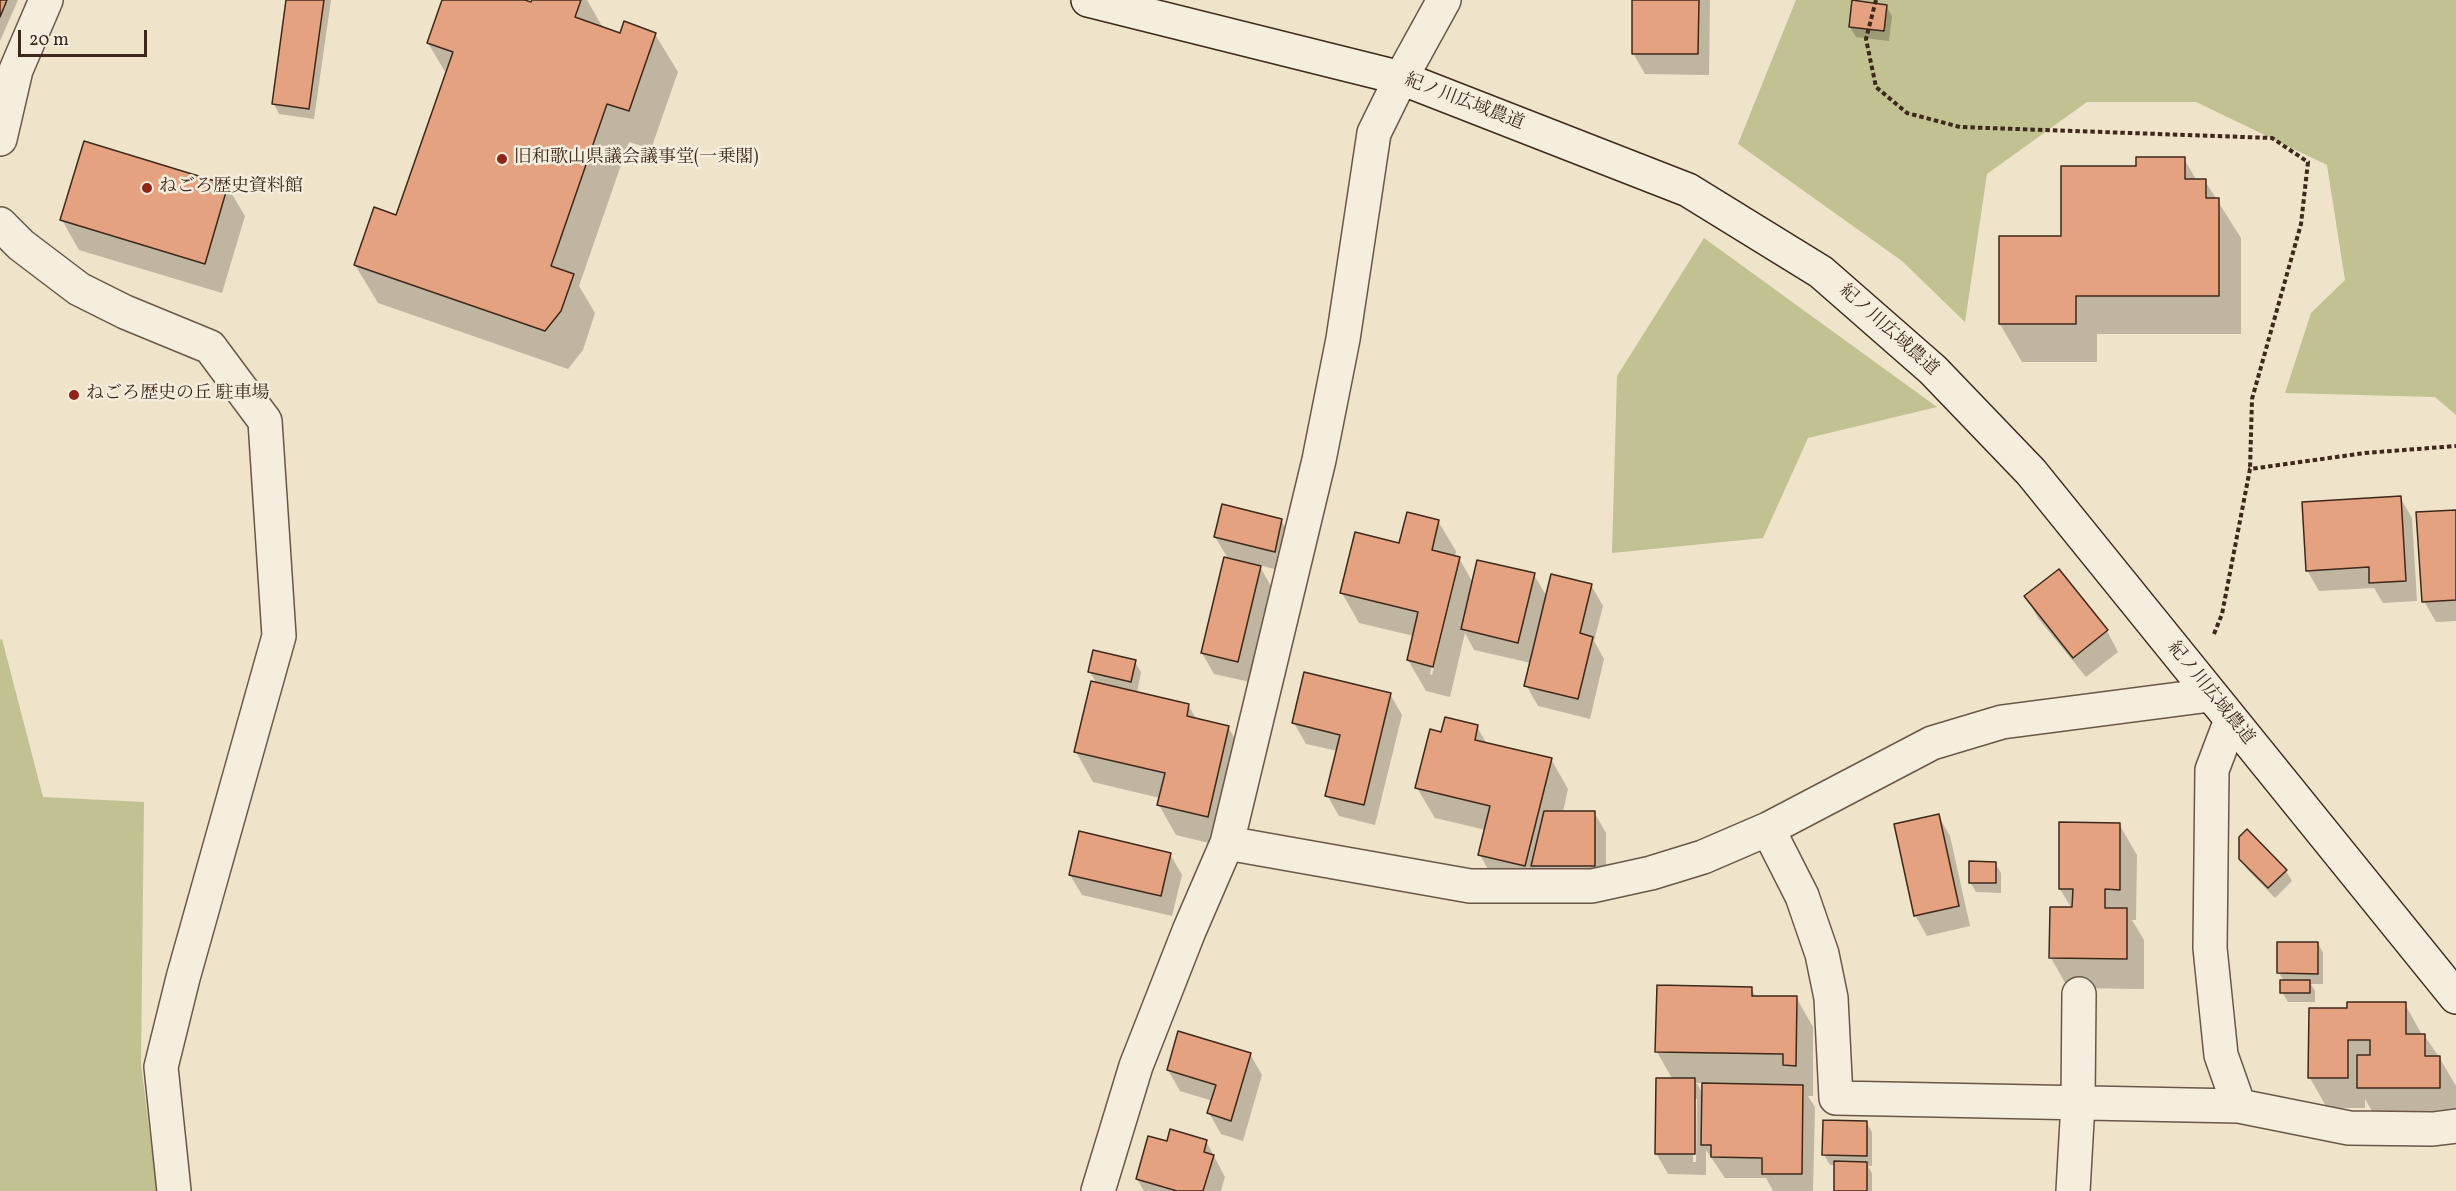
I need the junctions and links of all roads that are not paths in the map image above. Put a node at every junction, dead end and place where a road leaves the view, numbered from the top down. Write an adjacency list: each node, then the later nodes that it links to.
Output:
1 (46, 0): 5 (street)
2 (1088, 0): 4 (street, 紀ノ川広域農道)
3 (1444, 0): 4 (street)
4 (1401, 78): 7 (street, 紀ノ川広域農道); 10 (street)
5 (0, 139)
6 (0, 224): 16 (street)
7 (2203, 686): 8 (street, 紀ノ川広域農道); 9 (street)
8 (2231, 720): 12 (street, 紀ノ川広域農道); 14 (street)
9 (1768, 830): 10 (street); 13 (street)
10 (1227, 843): 17 (street)
11 (2079, 994): 13 (street)
12 (2456, 997)
13 (2078, 1103): 14 (street); 18 (street)
14 (2239, 1106): 15 (street)
15 (2456, 1126)
16 (174, 1191)
17 (1098, 1191)
18 (2073, 1191)

